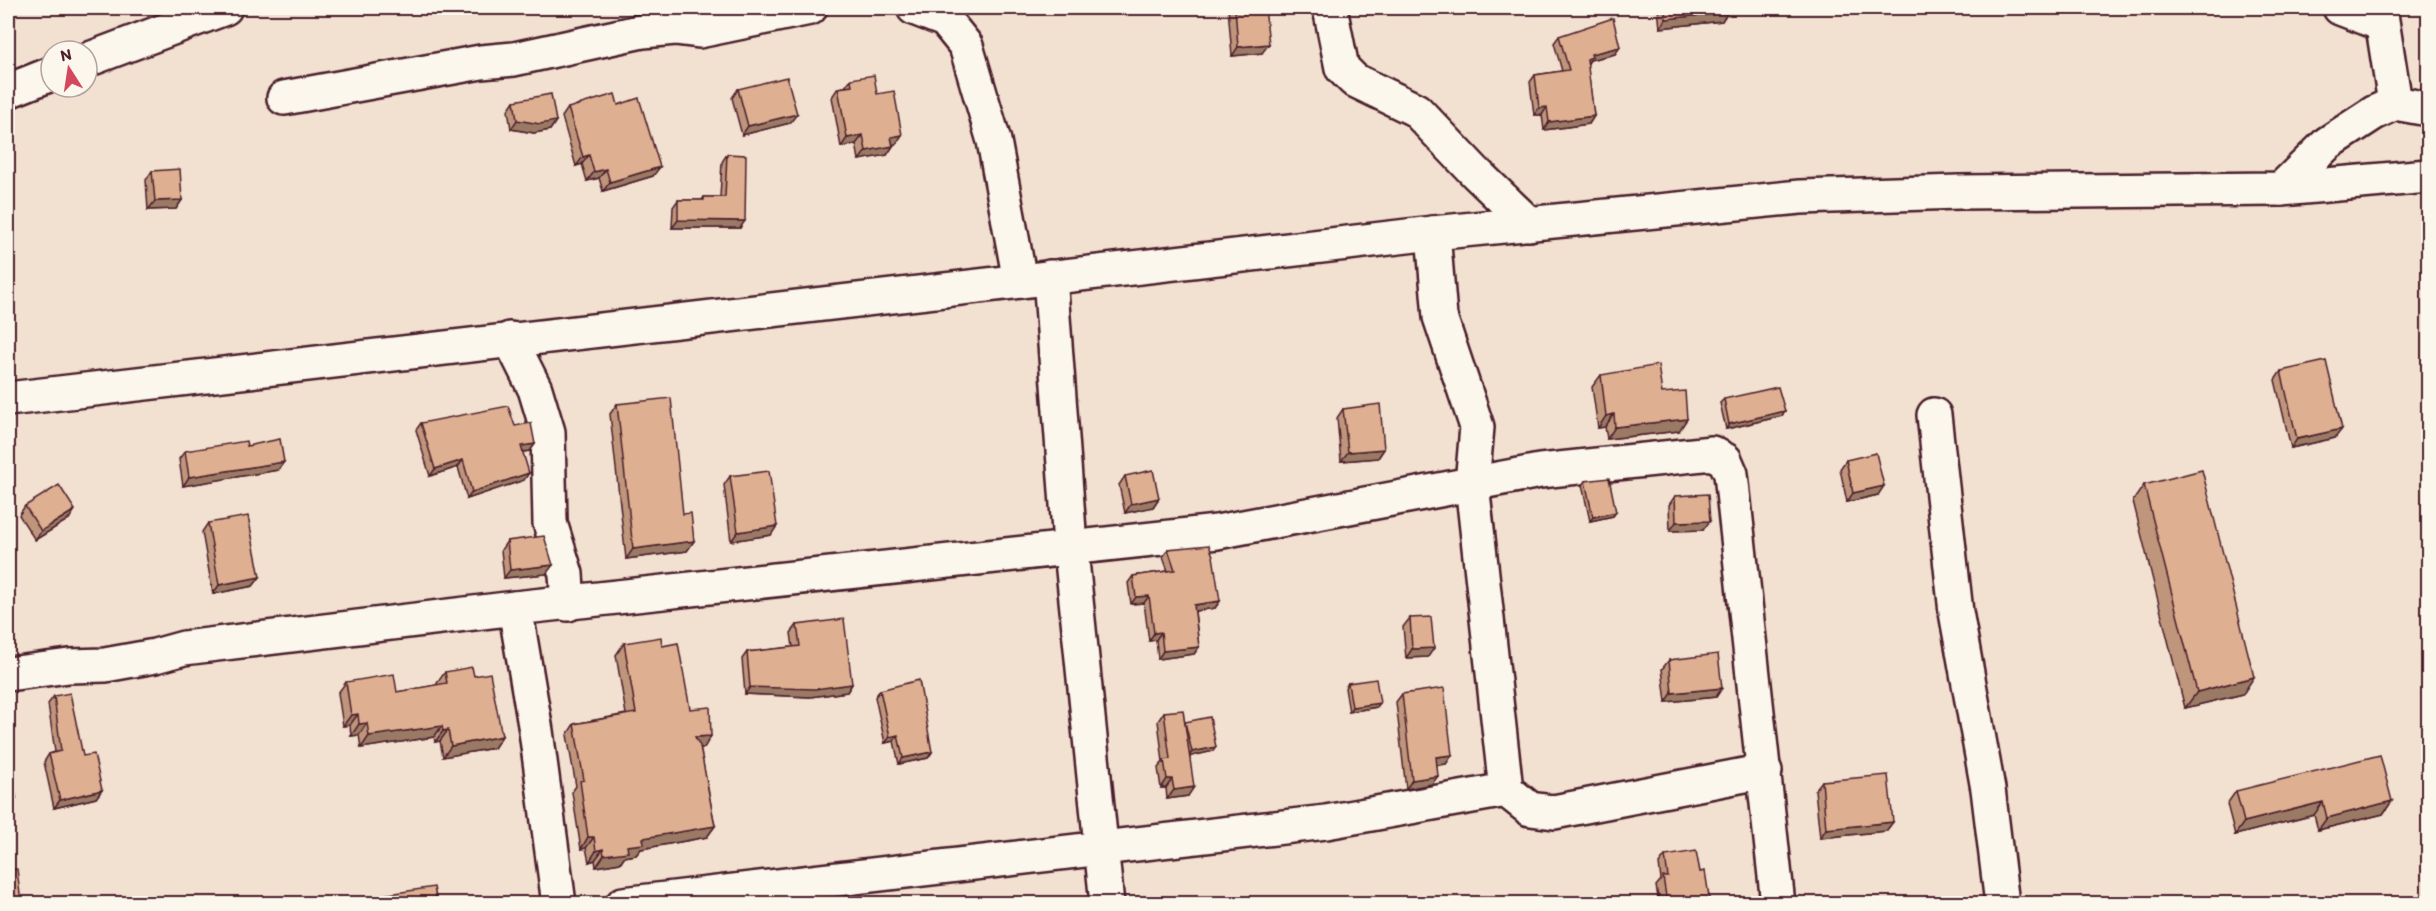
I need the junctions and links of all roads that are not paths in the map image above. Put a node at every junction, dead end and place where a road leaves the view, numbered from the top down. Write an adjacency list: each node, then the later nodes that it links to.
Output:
1 (225, 8): 7 (street)
2 (810, 8): 10 (street)
3 (914, 8): 17 (street)
4 (1330, 8): 15 (street)
5 (2340, 8): 6 (street)
6 (2381, 16): 11 (street)
7 (99, 55)
8 (39, 79): 9 (street)
9 (8, 91)
10 (284, 98)
11 (2395, 104): 12 (street); 14 (street)
12 (2428, 109)
13 (2428, 176): 14 (street)
14 (2281, 189): 15 (street)
15 (1529, 224): 16 (street)
16 (1433, 233): 17 (street); 21 (street)
17 (1035, 279): 18 (street); 22 (street)
18 (510, 339): 19 (street); 23 (street)
19 (8, 399)
20 (1934, 415): 33 (street)
21 (1472, 484): 22 (street); 26 (street); 27 (street)
22 (1071, 549): 23 (street); 28 (street)
23 (568, 604): 24 (street)
24 (515, 608): 25 (street); 29 (street)
25 (8, 674)
26 (1765, 771): 27 (street); 32 (street)
27 (1506, 790): 28 (street)
28 (1101, 846): 30 (street); 31 (street)
29 (559, 903)
30 (623, 903)
31 (1107, 903)
32 (1778, 903)
33 (2002, 903)

